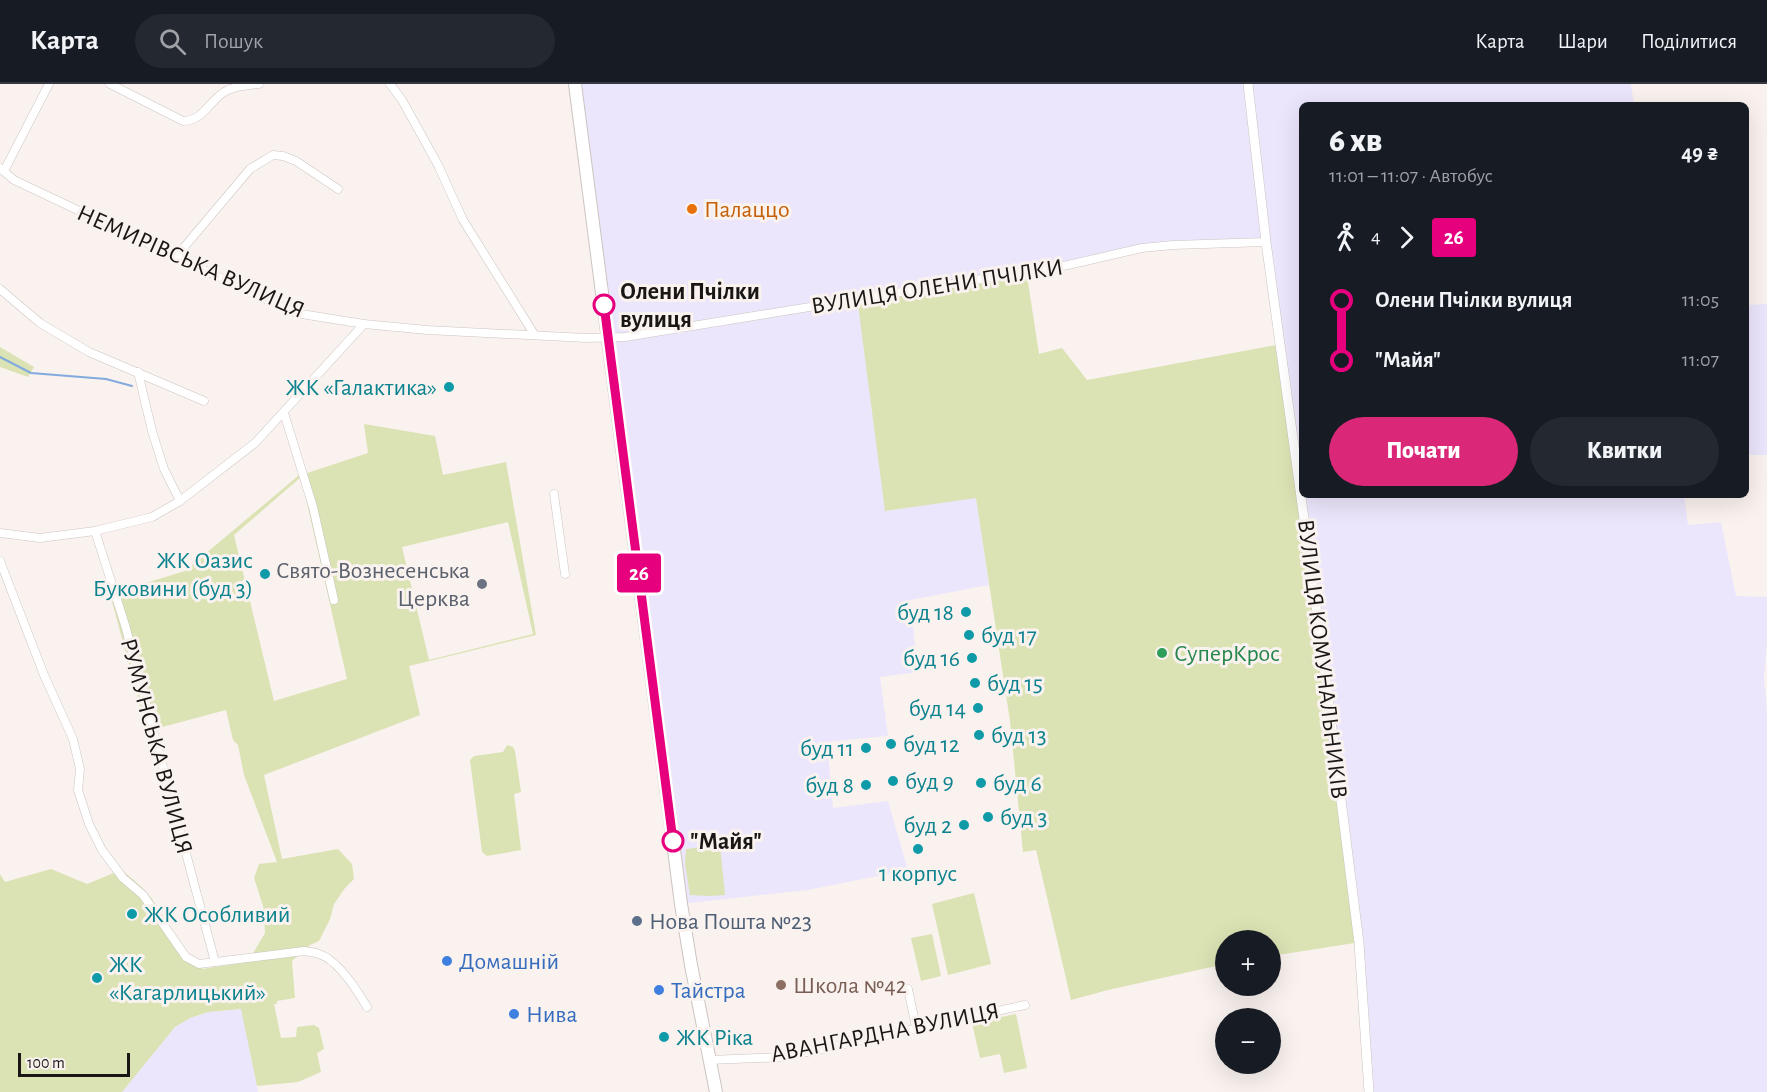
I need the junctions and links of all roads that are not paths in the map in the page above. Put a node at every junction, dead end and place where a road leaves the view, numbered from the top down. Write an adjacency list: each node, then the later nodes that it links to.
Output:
1 (49, 84): 7 (street)
2 (110, 84): 3 (street)
3 (259, 84)
4 (390, 84): 13 (street)
5 (575, 84): 14 (main road)
6 (1248, 84): 9 (street, ВУЛИЦЯ КОМУНАЛЬНИКІВ)
7 (2, 170): 10 (street, НЕМИРІВСЬКА ВУЛИЦЯ)
8 (338, 189): 10 (street)
9 (1266, 242): 14 (street, ВУЛИЦЯ ОЛЕНИ ПЧІЛКИ); 18 (street, ВУЛИЦЯ КОМУНАЛЬНИКІВ)
10 (176, 258): 12 (street, НЕМИРІВСЬКА ВУЛИЦЯ)
11 (0, 289): 15 (street)
12 (364, 324): 13 (street, НЕМИРІВСЬКА ВУЛИЦЯ); 17 (street)
13 (534, 334): 14 (street, НЕМИРІВСЬКА ВУЛИЦЯ)
14 (608, 338): 32 (main road)
15 (138, 372): 16 (street); 21 (street)
16 (204, 401)
17 (284, 413): 21 (street); 26 (street)
18 (1299, 479)
19 (554, 494): 25 (street)
20 (1302, 498): 34 (street, ВУЛИЦЯ КОМУНАЛЬНИКІВ)
21 (180, 501): 22 (street)
22 (95, 531): 23 (street); 27 (street, РУМУНСЬКА ВУЛИЦЯ)
23 (0, 534)
24 (0, 561): 27 (street)
25 (565, 574)
26 (334, 600)
27 (215, 962): 30 (street)
28 (908, 989): 31 (street)
29 (1025, 1005): 31 (street, АВАНГАРДНА ВУЛИЦЯ)
30 (367, 1007)
31 (916, 1027): 32 (street, АВАНГАРДНА ВУЛИЦЯ)
32 (709, 1060): 33 (main road)
33 (716, 1092)
34 (1368, 1092)

